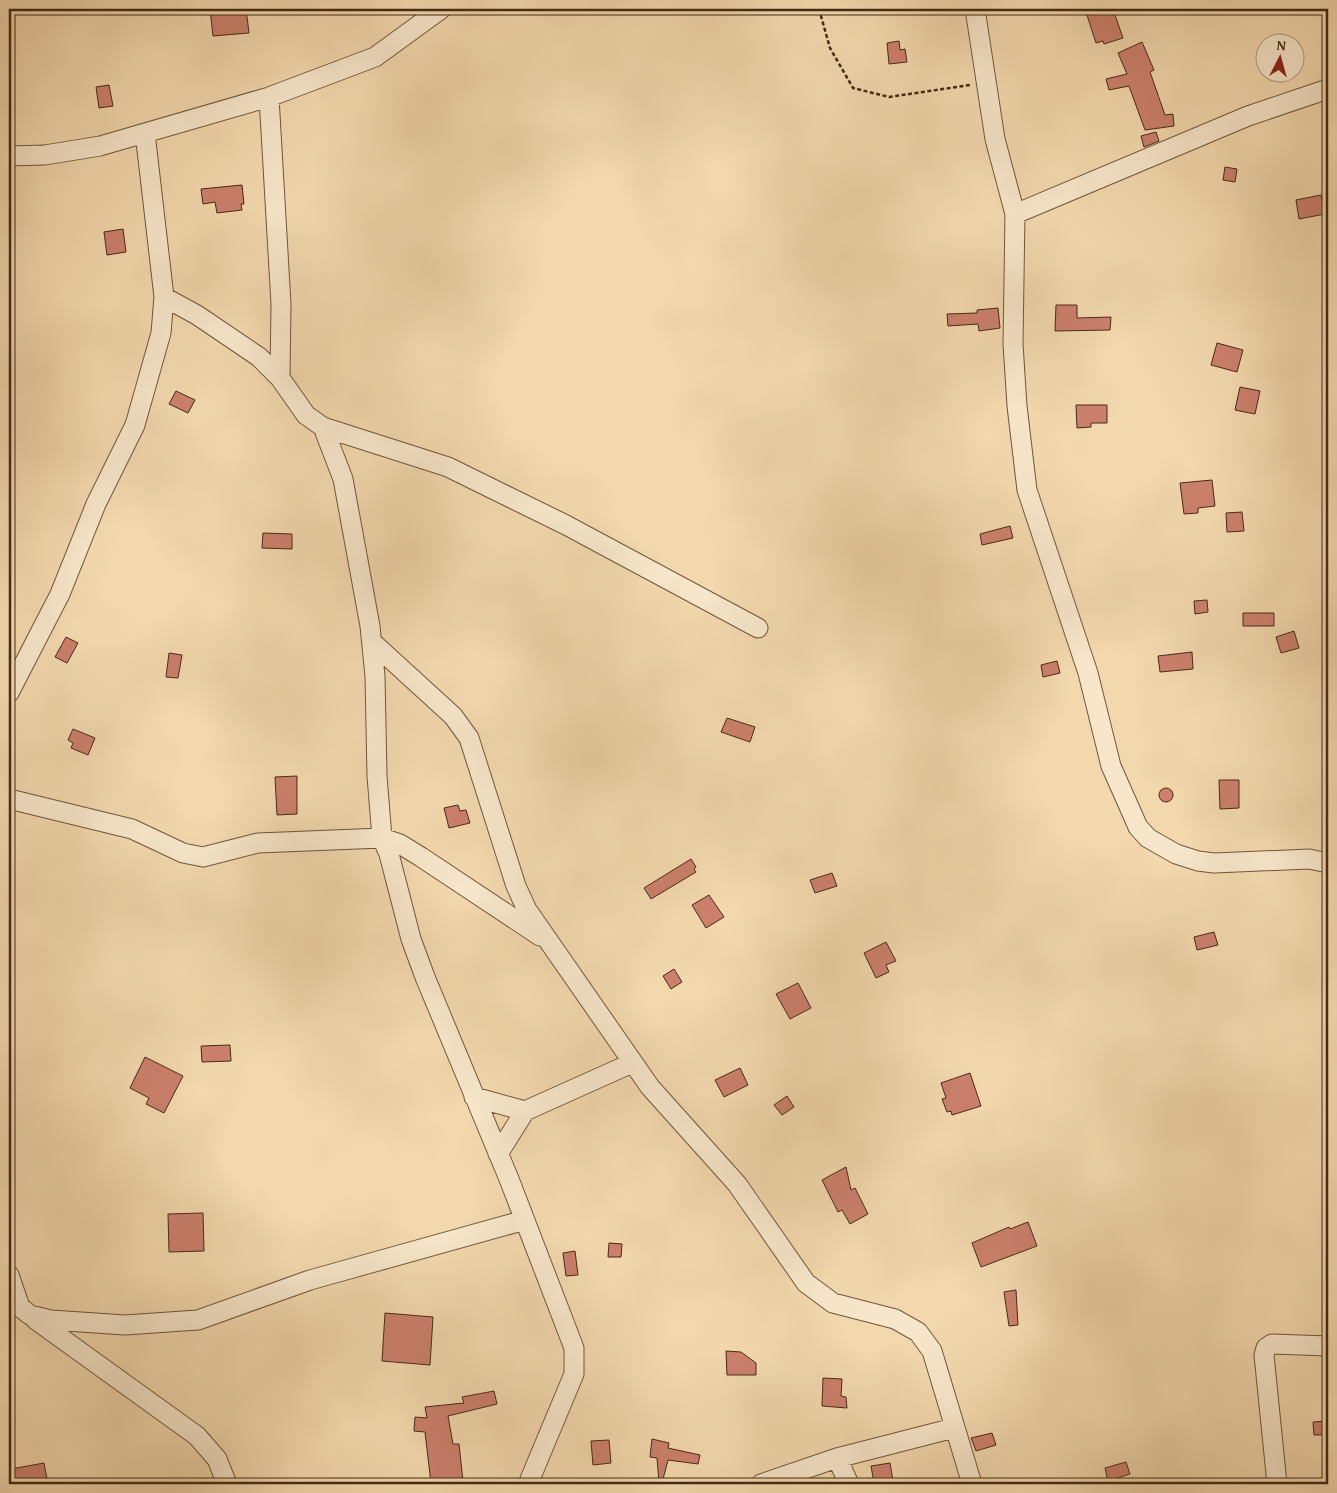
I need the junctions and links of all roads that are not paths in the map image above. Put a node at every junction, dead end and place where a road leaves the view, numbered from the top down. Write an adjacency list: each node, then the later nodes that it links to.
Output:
1 (442, 9): 4 (street)
2 (975, 9): 7 (street)
3 (1328, 89): 7 (street)
4 (269, 97): 5 (street); 9 (street)
5 (144, 133): 6 (street); 8 (street)
6 (9, 156)
7 (1015, 214): 16 (street)
8 (164, 298): 9 (street); 13 (street)
9 (280, 378): 10 (street)
10 (323, 427): 11 (street); 12 (street)
11 (758, 628)
12 (372, 642): 15 (street); 17 (street)
13 (10, 684)
14 (9, 799): 15 (street)
15 (382, 838): 17 (street); 19 (street)
16 (1328, 863)
17 (545, 939): 18 (street)
18 (632, 1063): 20 (street); 26 (street)
19 (474, 1097): 20 (street); 21 (street)
20 (525, 1110): 21 (street)
21 (498, 1154): 22 (street)
22 (525, 1220): 24 (street); 29 (street)
23 (9, 1275): 24 (street)
24 (30, 1315): 28 (street)
25 (1328, 1346): 33 (street)
26 (954, 1428): 27 (street); 32 (street)
27 (837, 1458): 30 (street); 31 (street)
28 (227, 1484)
29 (528, 1484)
30 (761, 1484)
31 (848, 1484)
32 (972, 1484)
33 (1277, 1484)

